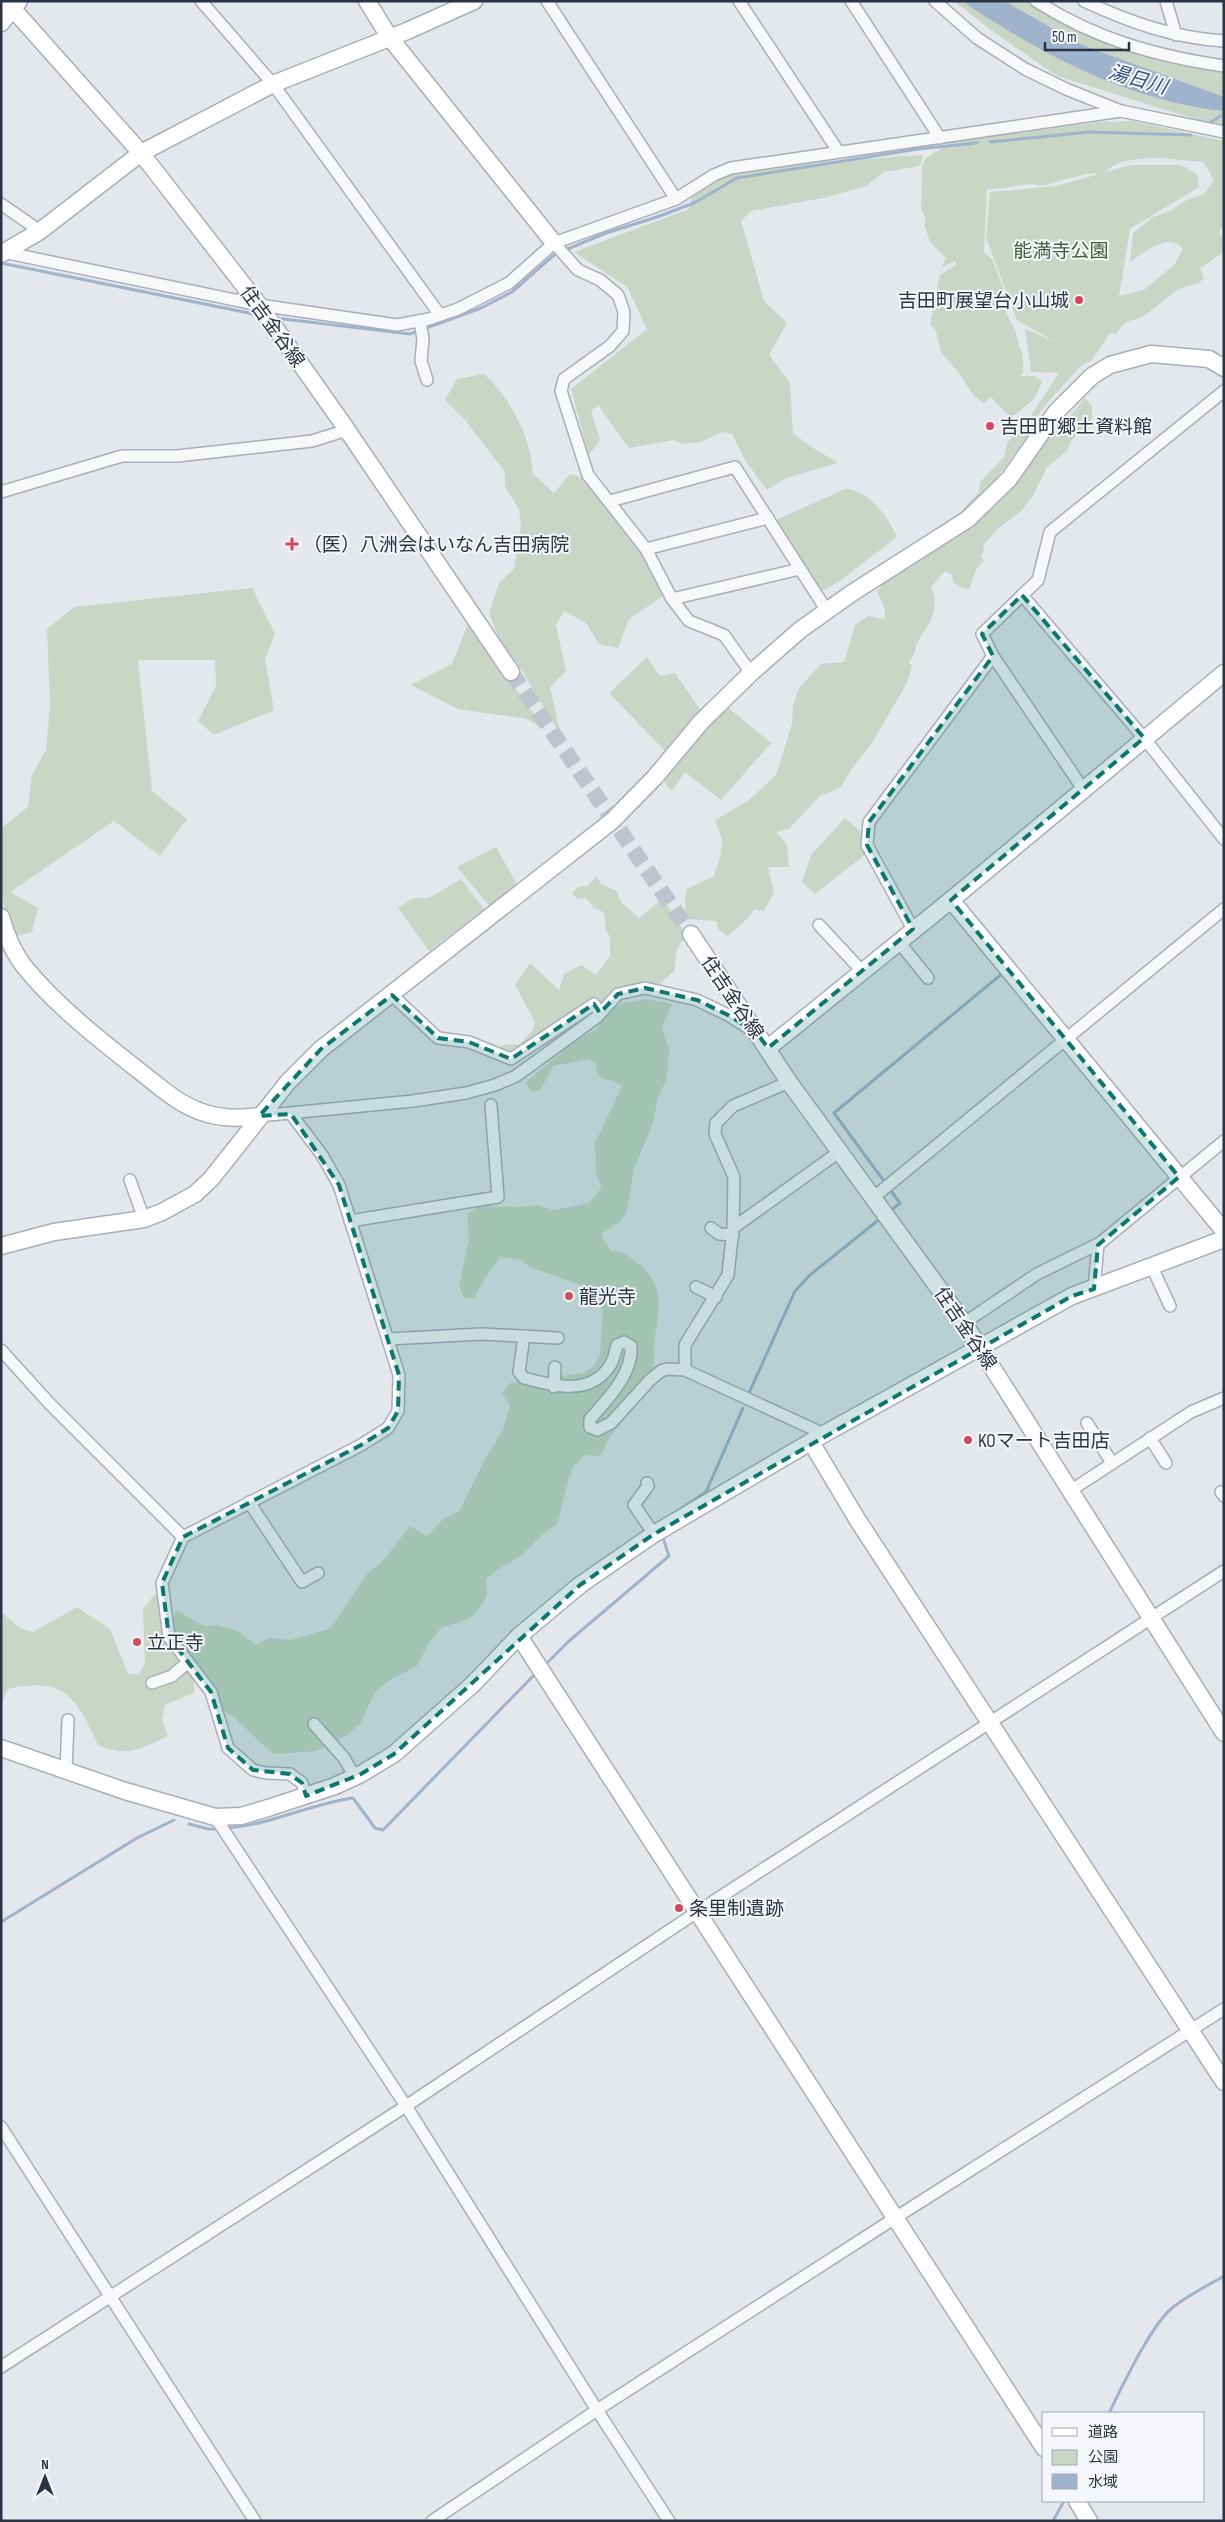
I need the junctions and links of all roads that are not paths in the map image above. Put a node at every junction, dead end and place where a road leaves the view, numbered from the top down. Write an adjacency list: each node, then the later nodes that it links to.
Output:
1 (201, 1): 17 (street)
2 (368, 1): 14 (street)
3 (474, 1): 14 (street)
4 (547, 1): 23 (street)
5 (739, 1): 21 (street)
6 (851, 1): 20 (street)
7 (936, 1): 18 (street)
8 (1036, 1): 16 (street)
9 (1084, 1): 13 (street)
10 (1166, 1): 13 (street)
11 (12, 4): 12 (street); 22 (street, 住吉金谷線)
12 (1, 22)
13 (1176, 35): 15 (street)
14 (390, 38): 17 (street); 26 (street)
15 (1224, 41)
16 (1224, 66)
17 (273, 84): 22 (street); 29 (street)
18 (1121, 111): 19 (street); 20 (street)
19 (1224, 132)
20 (940, 138): 21 (street)
21 (838, 152): 23 (street)
22 (141, 153): 25 (street); 28 (street, 住吉金谷線)
23 (676, 199): 26 (street)
24 (1, 204): 25 (street)
25 (40, 231): 27 (street)
26 (556, 245): 29 (street); 36 (street)
27 (3, 253): 28 (street)
28 (259, 305): 30 (street); 34 (street, 住吉金谷線)
29 (440, 315): 30 (street)
30 (420, 321): 32 (street)
31 (1224, 368): 42 (street)
32 (428, 380)
33 (1224, 392): 40 (street)
34 (347, 430): 35 (street); 44 (street, 住吉金谷線)
35 (1, 492)
36 (610, 501): 37 (street); 38 (street)
37 (768, 518): 38 (street); 39 (street)
38 (646, 549): 41 (street)
39 (800, 569): 41 (street); 42 (street)
40 (1022, 595): 43 (street); 47 (street)
41 (672, 599): 45 (street)
42 (827, 610): 45 (street)
43 (993, 656): 48 (street); 54 (street)
44 (511, 672)
45 (750, 673): 59 (street)
46 (1224, 673): 47 (street)
47 (1144, 738): 48 (street); 49 (street)
48 (1083, 789): 50 (street)
49 (1224, 839)
50 (951, 900): 54 (street); 62 (street)
51 (1224, 909): 62 (street)
52 (1, 917): 67 (street)
53 (819, 925): 57 (street)
54 (913, 929): 56 (street)
55 (691, 934): 61 (street, 住吉金谷線)
56 (898, 941): 57 (street); 58 (street)
57 (862, 971): 63 (street)
58 (928, 978)
59 (392, 995): 60 (street); 67 (street)
60 (600, 1013): 61 (street); 66 (street)
61 (756, 1032): 63 (street, 住吉金谷線)
62 (1066, 1038): 70 (street); 72 (street)
63 (768, 1048): 64 (street, 住吉金谷線)
64 (789, 1082): 69 (street, 住吉金谷線); 77 (street)
65 (490, 1105): 74 (street)
66 (291, 1114): 67 (street); 74 (street)
67 (259, 1116): 73 (street)
68 (1224, 1141): 70 (street)
69 (839, 1152): 72 (street, 住吉金谷線); 77 (street)
70 (1179, 1177): 76 (street); 79 (street)
71 (130, 1180): 73 (street)
72 (884, 1200): 86 (street, 住吉金谷線)
73 (144, 1219): 80 (street)
74 (350, 1221): 89 (street)
75 (711, 1228): 77 (street)
76 (1224, 1231)
77 (733, 1232): 84 (street)
78 (1224, 1239): 81 (street)
79 (1098, 1244): 83 (street); 86 (street)
80 (1, 1246)
81 (1152, 1267): 83 (street); 85 (street)
82 (696, 1287): 84 (street)
83 (1094, 1289): 90 (street)
84 (716, 1297): 93 (street)
85 (1170, 1306)
86 (964, 1323): 90 (street, 住吉金谷線)
87 (524, 1336): 88 (street); 89 (street); 94 (street)
88 (558, 1338)
89 (388, 1339): 103 (street)
90 (980, 1348): 97 (street); 102 (street, 住吉金谷線)
91 (1, 1350): 105 (street)
92 (555, 1367): 94 (street)
93 (685, 1370): 94 (street); 97 (street)
94 (554, 1386)
95 (1224, 1398): 98 (street)
96 (1087, 1423): 99 (street)
97 (818, 1438): 104 (street); 113 (street)
98 (1150, 1438): 99 (street); 100 (street)
99 (1112, 1463): 102 (street)
100 (1166, 1463)
101 (647, 1483): 104 (street)
102 (1070, 1491): 108 (street, 住吉金谷線)
103 (249, 1502): 105 (street); 107 (street)
104 (659, 1531): 109 (street)
105 (183, 1537): 110 (street)
106 (1224, 1571): 108 (street)
107 (318, 1573)
108 (1149, 1618): 113 (street); 115 (street, 住吉金谷線)
109 (520, 1636): 118 (street); 121 (street)
110 (188, 1662): 111 (street); 119 (street)
111 (152, 1683)
112 (68, 1720): 117 (street)
113 (990, 1722): 121 (street); 123 (street)
114 (314, 1724): 118 (street)
115 (1224, 1733)
116 (1, 1748): 117 (street)
117 (66, 1771): 120 (street)
118 (355, 1777): 119 (street)
119 (306, 1796): 120 (street)
120 (217, 1819): 125 (street)
121 (697, 1912): 125 (street); 127 (street)
122 (1224, 2010): 123 (street)
123 (1190, 2031): 124 (street); 127 (street)
124 (1224, 2082)
125 (406, 2106): 128 (street); 130 (street)
126 (1, 2127): 128 (street)
127 (895, 2218): 130 (street); 131 (street)
128 (111, 2296): 129 (street); 133 (street)
129 (1, 2367)
130 (597, 2410): 134 (street); 135 (street)
131 (1042, 2445)
132 (1078, 2502): 136 (street)
133 (255, 2521)
134 (432, 2521)
135 (669, 2521)
136 (1089, 2521)

